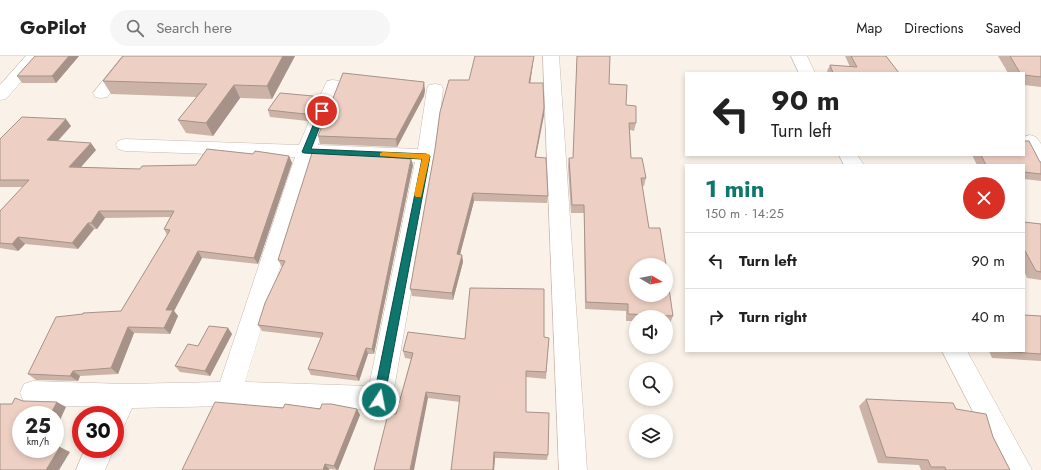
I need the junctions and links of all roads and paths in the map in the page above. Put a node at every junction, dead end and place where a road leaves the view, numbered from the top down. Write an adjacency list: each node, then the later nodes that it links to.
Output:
1 (35, 56): 9 (street)
2 (131, 56): 8 (street)
3 (551, 56): 22 (street)
4 (798, 56): 5 (street)
5 (806, 72)
6 (333, 84): 12 (street)
7 (435, 89): 13 (street)
8 (101, 93)
9 (0, 95)
10 (1030, 141): 14 (street)
11 (125, 145): 12 (street)
12 (306, 152): 13 (street); 17 (street)
13 (426, 156): 17 (street)
14 (1041, 162)
15 (955, 352): 23 (street)
16 (33, 393): 18 (street)
17 (229, 394): 19 (street)
18 (113, 406)
19 (124, 406)
20 (96, 458): 21 (street)
21 (90, 470)
22 (572, 470)
23 (1018, 470)

